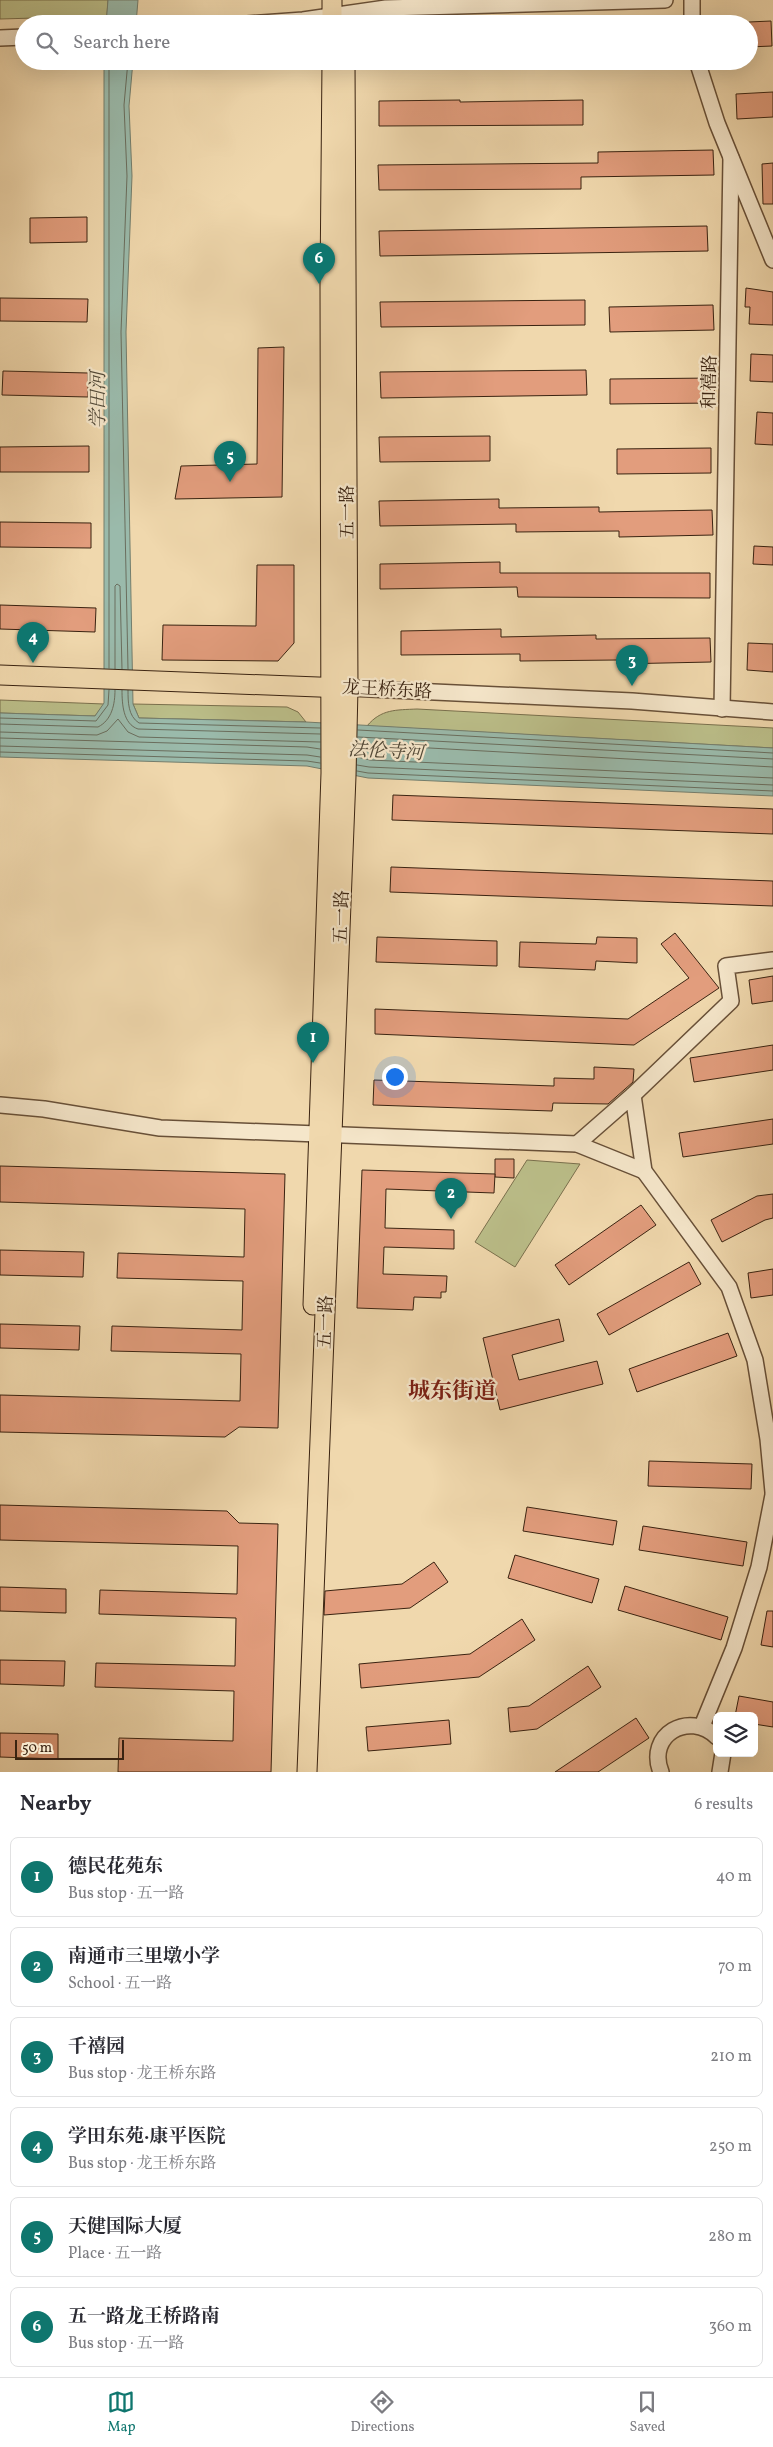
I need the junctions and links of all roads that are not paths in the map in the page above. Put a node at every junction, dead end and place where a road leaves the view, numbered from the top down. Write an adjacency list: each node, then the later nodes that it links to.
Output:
1 (665, 0): 3 (street)
2 (692, 0): 5 (street)
3 (338, 13): 4 (street)
4 (321, 15)
5 (692, 15)
6 (0, 38): 7 (street)
7 (15, 38)
8 (332, 70): 14 (main road, 五一路)
9 (345, 70): 14 (main road, 五一路)
10 (699, 70): 11 (street, 和禧路)
11 (731, 158): 12 (street); 15 (street, 和禧路)
12 (773, 260)
13 (0, 675): 14 (main road, 龙王桥东路)
14 (340, 687): 15 (street, 龙王桥东路); 20 (main road, 五一路)
15 (722, 709): 16 (street, 龙王桥东路)
16 (773, 712)
17 (773, 960): 18 (street)
18 (633, 1095): 21 (street); 22 (street)
19 (0, 1105): 20 (street)
20 (325, 1134): 21 (street); 28 (main road, 五一路); 29 (main road, 五一路)
21 (577, 1144): 22 (street)
22 (644, 1171): 23 (street)
23 (766, 1390): 24 (street)
24 (773, 1493): 25 (street)
25 (702, 1726): 26 (street); 30 (street)
26 (713, 1734)
27 (722, 1757): 31 (street)
28 (296, 1772)
29 (307, 1772)
30 (662, 1772)
31 (720, 1772)

